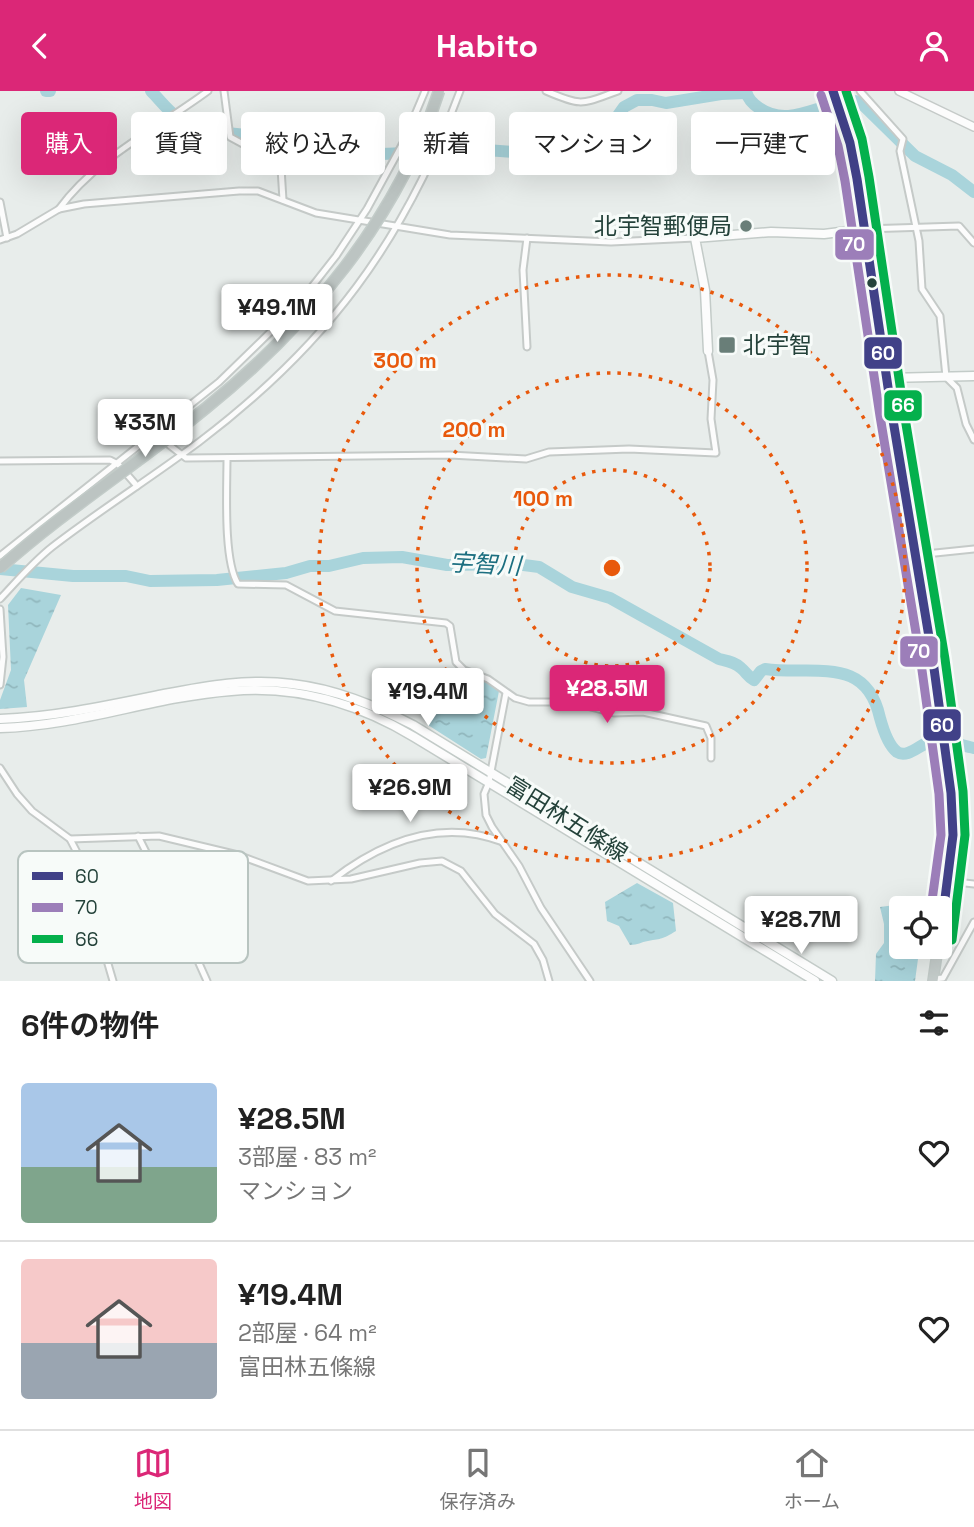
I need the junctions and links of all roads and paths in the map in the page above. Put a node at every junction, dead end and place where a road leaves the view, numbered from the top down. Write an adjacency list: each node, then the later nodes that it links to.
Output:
1 (208, 91): 14 (street)
2 (224, 91): 12 (street)
3 (425, 91): 15 (street)
4 (439, 91): 40 (highway, bridge)
5 (460, 91): 16 (street)
6 (546, 91): 7 (street)
7 (618, 91)
8 (834, 91): 18 (highway)
9 (860, 91): 17 (street)
10 (899, 91): 11 (street)
11 (974, 127)
12 (283, 200): 14 (street); 15 (street)
13 (0, 202): 21 (street)
14 (59, 209): 21 (street)
15 (358, 220): 16 (street); 28 (street)
16 (398, 227): 20 (street); 30 (street)
17 (915, 227): 18 (street); 22 (street); 26 (street)
18 (864, 229): 19 (main road); 27 (highway)
19 (695, 237): 20 (street); 24 (main road)
20 (527, 238): 23 (street)
21 (3, 239)
22 (974, 243)
23 (527, 347)
24 (708, 351): 31 (street)
25 (974, 376): 26 (main road)
26 (946, 377): 27 (main road); 29 (street)
27 (887, 378): 38 (highway)
28 (155, 434): 30 (street); 33 (street)
29 (974, 440)
30 (180, 454): 31 (street); 34 (street)
31 (227, 458): 44 (street)
32 (0, 461): 33 (street)
33 (118, 464): 34 (street); 35 (street)
34 (136, 486): 36 (street)
35 (41, 523): 36 (street); 39 (street)
36 (52, 547): 41 (street)
37 (974, 549): 38 (street)
38 (916, 555): 60 (highway)
39 (0, 556)
40 (0, 568)
41 (0, 599)
42 (0, 609): 43 (street)
43 (0, 685)
44 (506, 692): 48 (street); 50 (street)
45 (0, 719): 46 (main road, 富田林五條線)
46 (30, 722): 47 (main road, 富田林五條線); 50 (main road, 富田林五條線); 51 (main road, 富田林五條線)
47 (0, 728)
48 (711, 758)
49 (0, 768): 53 (street)
50 (491, 772): 51 (street); 73 (main road, 富田林五條線)
51 (489, 782): 54 (street); 67 (main road, 富田林五條線)
52 (138, 836): 53 (street); 56 (street); 57 (street)
53 (70, 839): 55 (street)
54 (503, 842): 59 (street); 72 (street)
55 (76, 851)
56 (146, 851)
57 (221, 851)
58 (248, 860): 59 (street)
59 (331, 881): 71 (street)
60 (948, 881): 61 (street); 62 (highway)
61 (974, 884)
62 (946, 896)
63 (974, 922): 68 (street)
64 (936, 959): 68 (highway)
65 (108, 963): 69 (street)
66 (199, 963): 70 (street)
67 (814, 980)
68 (933, 980)
69 (113, 981)
70 (207, 981)
71 (549, 981)
72 (590, 981)
73 (832, 981)

